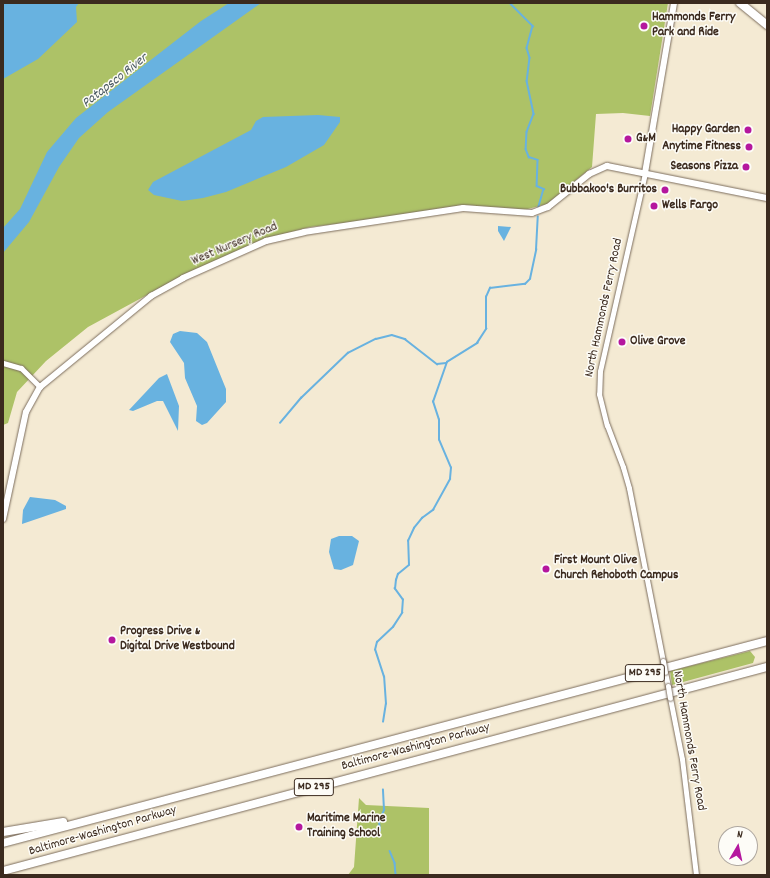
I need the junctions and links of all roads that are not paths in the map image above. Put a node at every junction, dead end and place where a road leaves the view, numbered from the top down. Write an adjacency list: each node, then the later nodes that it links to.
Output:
1 (674, 3): 4 (main road, North Hammonds Ferry Road)
2 (740, 3): 3 (highway)
3 (767, 25)
4 (645, 172): 5 (main road, West Nursery Road); 7 (main road, West Nursery Road); 17 (street, North Hammonds Ferry Road, bridge)
5 (767, 198)
6 (3, 363): 7 (street)
7 (40, 386): 8 (main road, West Nursery Road)
8 (3, 519)
9 (767, 641): 11 (highway, Baltimore-Washington Parkway / MD 295)
10 (767, 667): 14 (highway, Baltimore-Washington Parkway / MD 295)
11 (175, 797): 12 (highway); 13 (highway, Baltimore-Washington Parkway / MD 295)
12 (3, 832)
13 (3, 843)
14 (21, 868): 15 (highway, Baltimore-Washington Parkway / MD 295); 16 (highway)
15 (3, 871)
16 (3, 874)
17 (696, 875)

